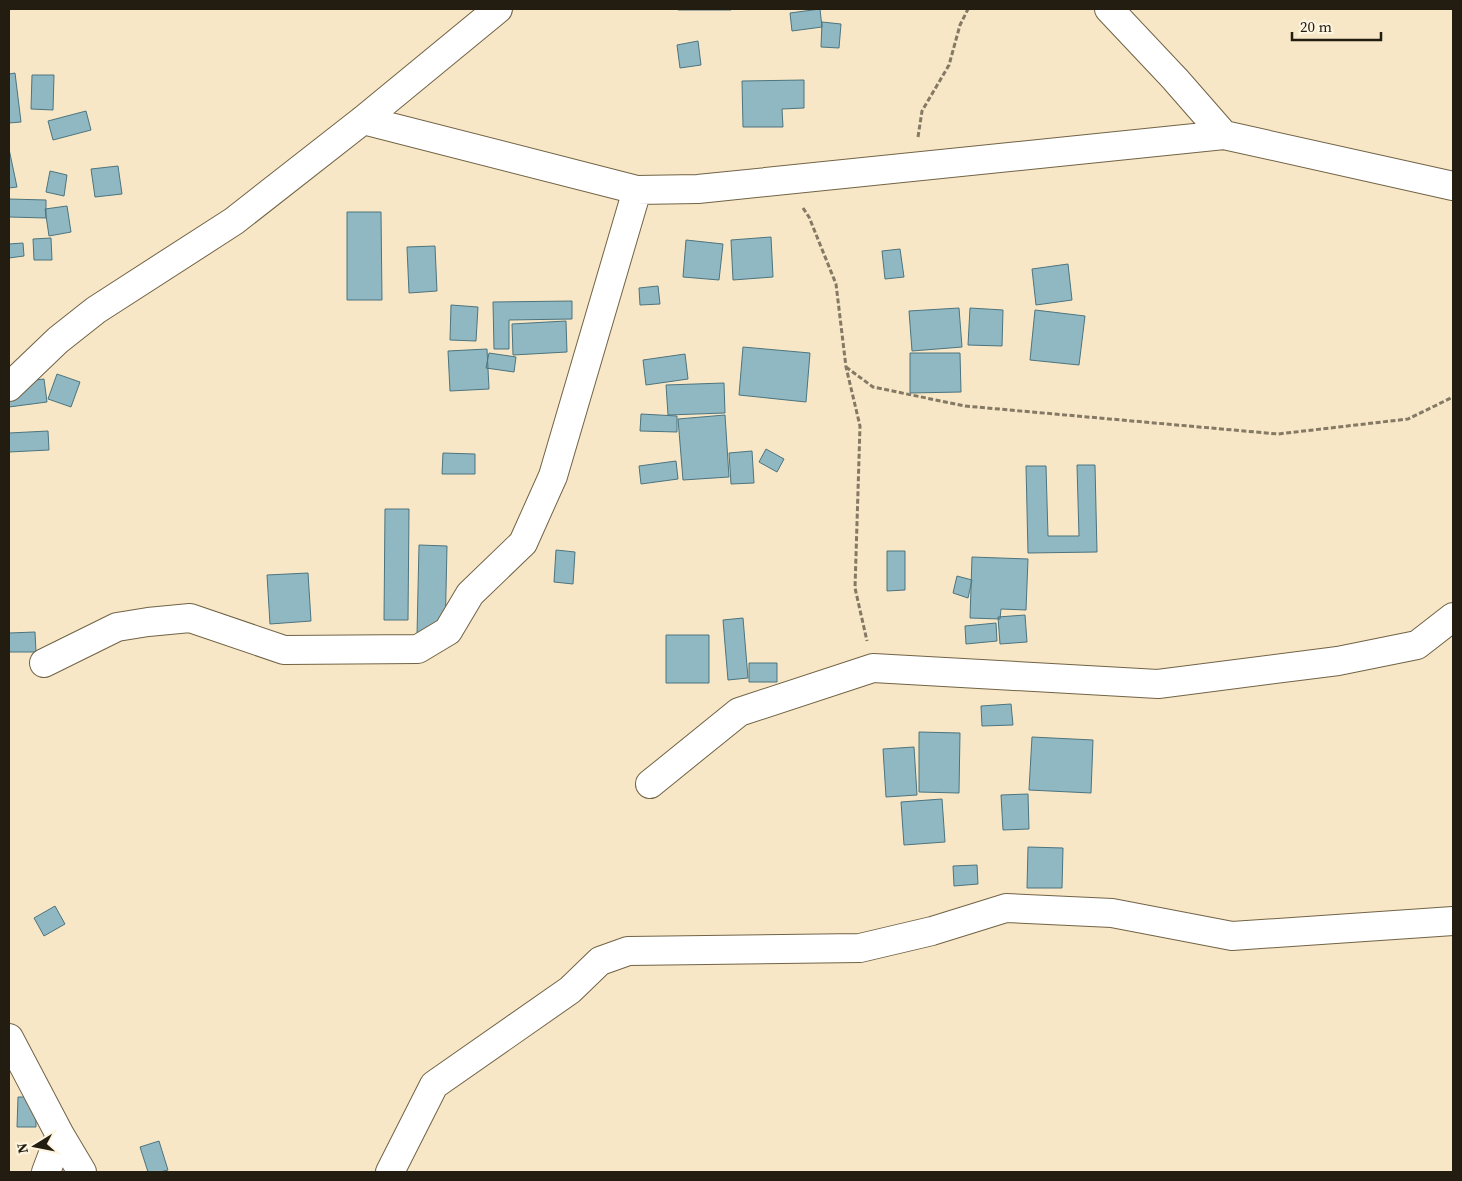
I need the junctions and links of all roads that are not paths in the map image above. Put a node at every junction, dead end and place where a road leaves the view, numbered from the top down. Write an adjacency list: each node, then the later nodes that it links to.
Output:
1 (498, 9): 3 (street)
2 (1109, 9): 4 (street)
3 (363, 120): 6 (street); 7 (street)
4 (1224, 135): 5 (street); 6 (street)
5 (1453, 186)
6 (637, 190): 9 (street)
7 (9, 387)
8 (1453, 617): 10 (street)
9 (44, 662)
10 (650, 784)
11 (1453, 921): 16 (street)
12 (9, 1038): 13 (street)
13 (60, 1135): 14 (street); 15 (street)
14 (46, 1172)
15 (82, 1172)
16 (390, 1172)

